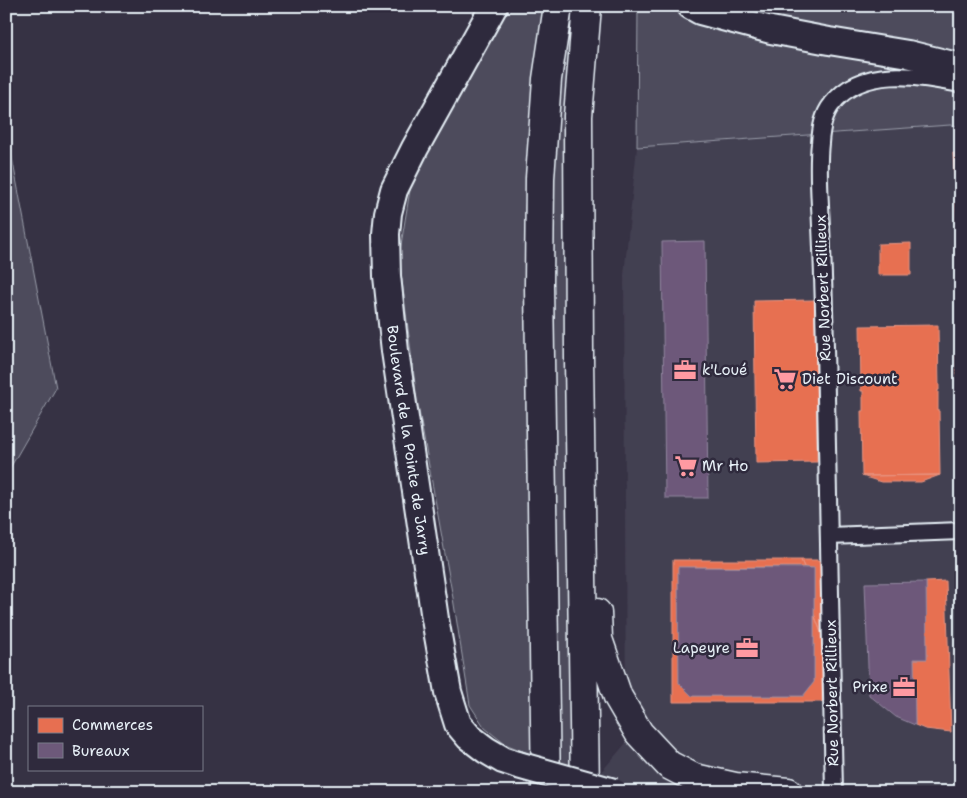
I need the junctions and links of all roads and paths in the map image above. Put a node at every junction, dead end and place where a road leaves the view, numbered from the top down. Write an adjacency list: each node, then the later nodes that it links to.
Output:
1 (494, 6): 12 (main road, Boulevard de la Pointe de Jarry, bridge)
2 (558, 6): 10 (highway)
3 (587, 6): 7 (highway)
4 (691, 6): 5 (main road)
5 (961, 67)
6 (961, 84): 9 (street, Rue Norbert Rillieux)
7 (579, 358): 11 (highway); 13 (highway)
8 (961, 531): 9 (street)
9 (829, 536): 14 (street, Rue Norbert Rillieux)
10 (546, 792)
11 (585, 792)
12 (614, 792)
13 (788, 792)
14 (834, 792)

